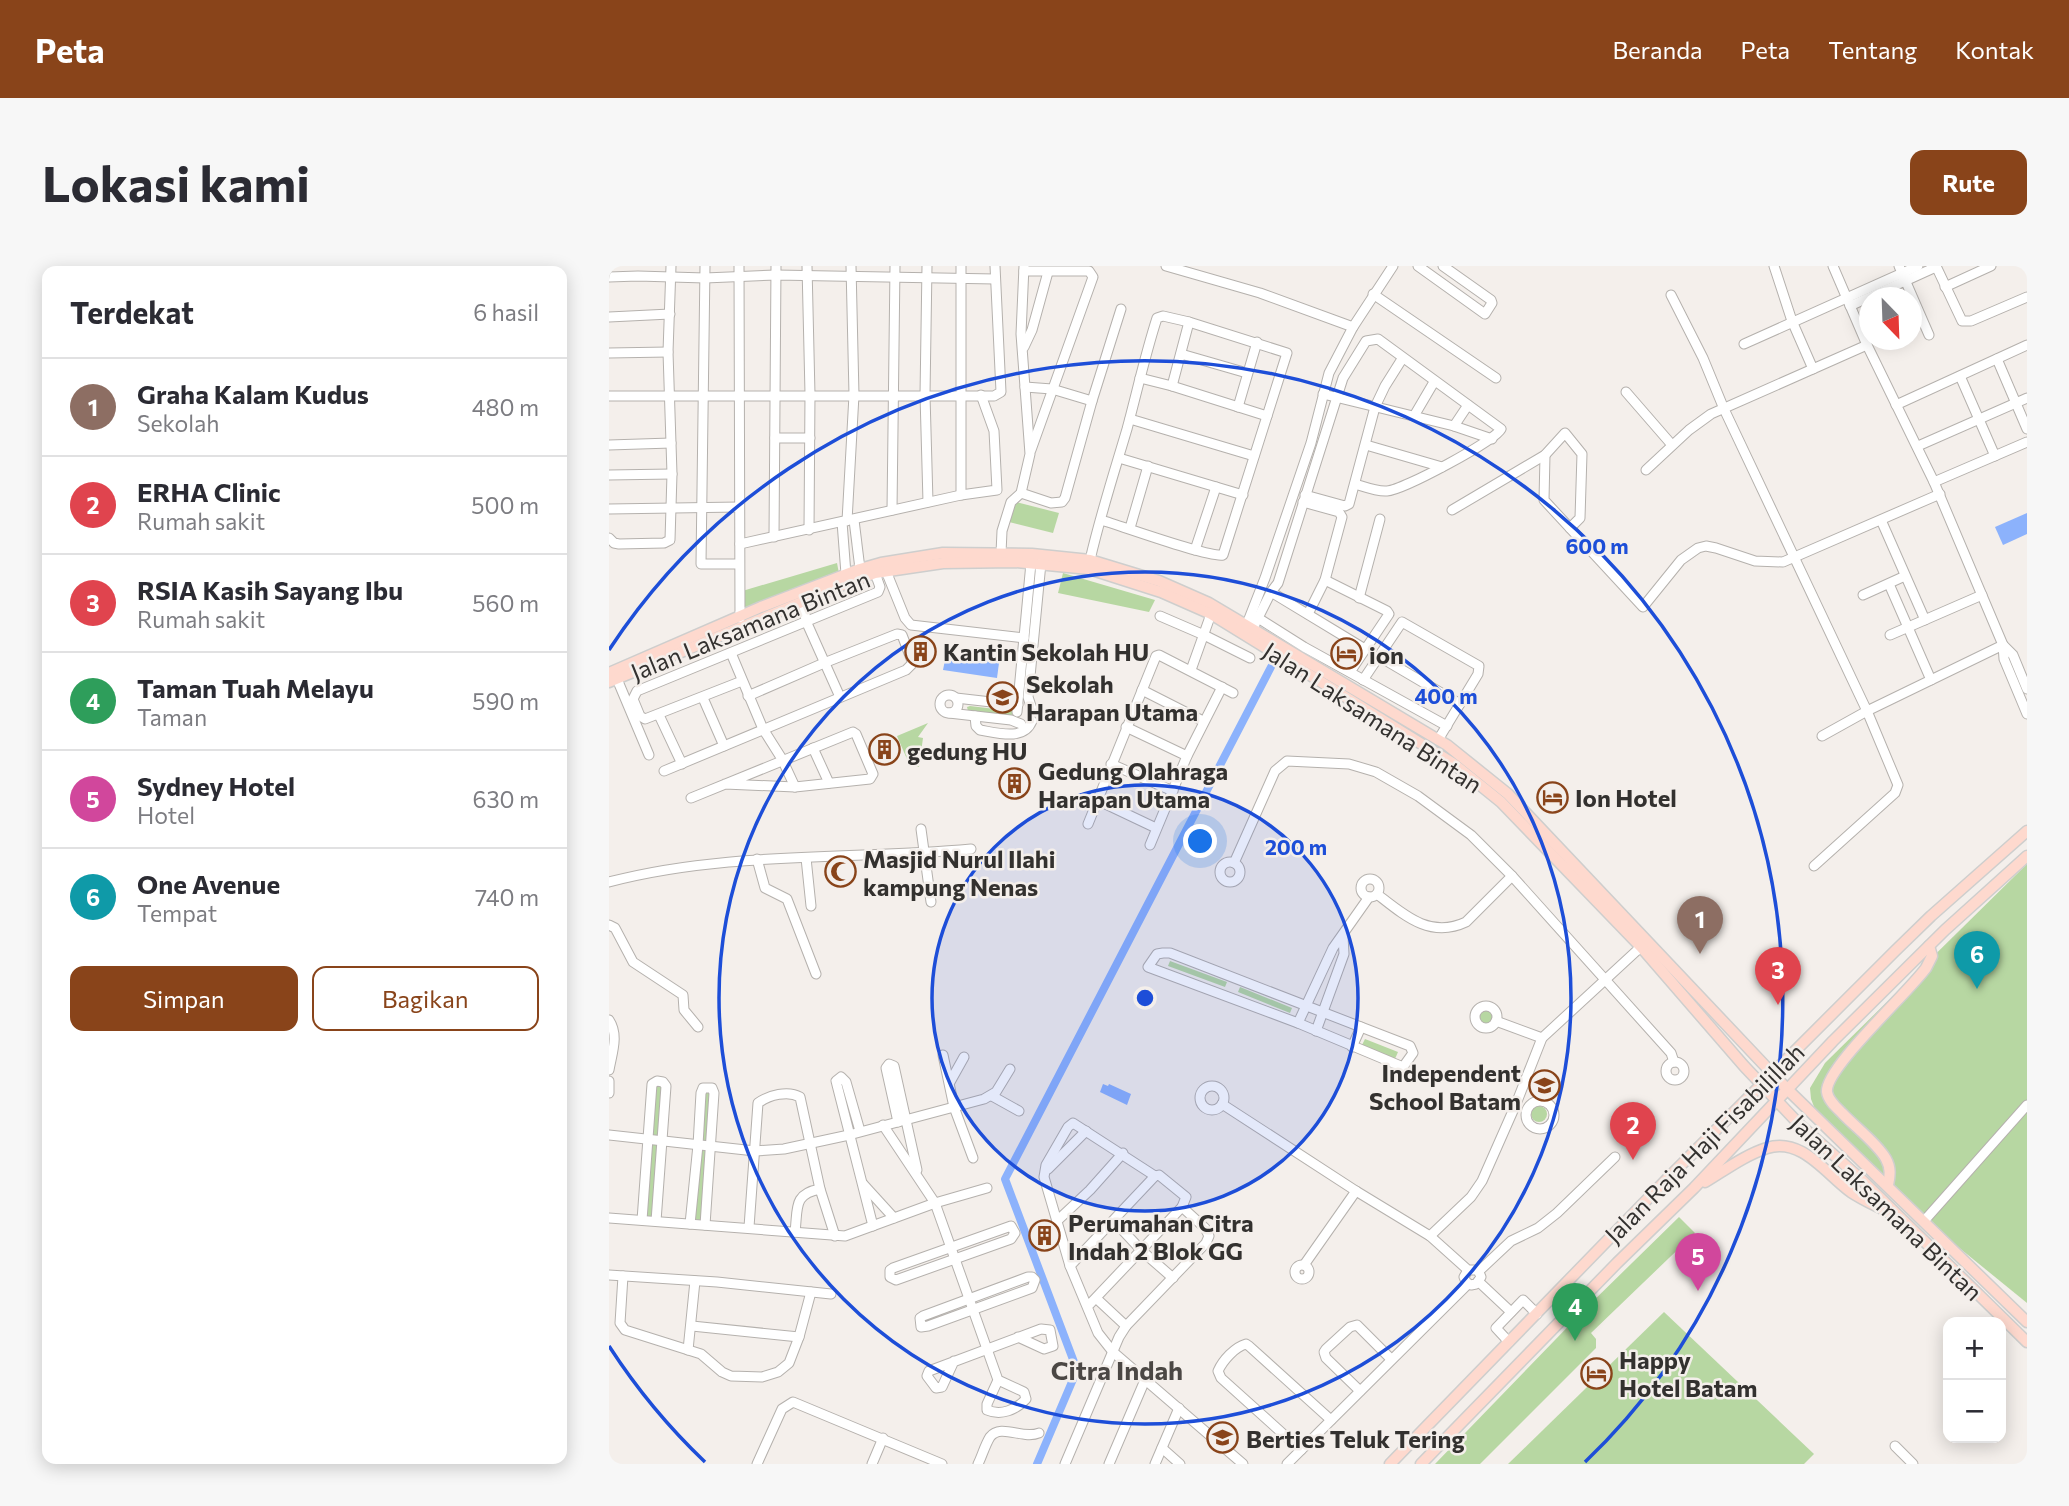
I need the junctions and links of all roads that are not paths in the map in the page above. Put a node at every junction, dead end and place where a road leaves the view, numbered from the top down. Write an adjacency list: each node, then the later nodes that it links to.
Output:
1 (671, 266): 27 (street)
2 (705, 266): 30 (street)
3 (807, 266): 24 (street)
4 (852, 266): 28 (street)
5 (895, 266): 29 (street)
6 (927, 266): 31 (street)
7 (961, 266): 32 (street)
8 (995, 266): 33 (street)
9 (1166, 266): 44 (street)
10 (1418, 266): 25 (street)
11 (1441, 266): 25 (street); 25 (street)
12 (1773, 266): 42 (street)
13 (1833, 266): 38 (street)
14 (1918, 266): 23 (street)
15 (1936, 266): 23 (street); 34 (street)
16 (1991, 266): 34 (street)
17 (1389, 267): 35 (street)
18 (1024, 269): 22 (street); 51 (street)
19 (637, 271): 26 (street); 27 (street)
20 (739, 271): 21 (street); 30 (street); 71 (street)
21 (776, 271): 24 (street); 72 (street)
22 (1048, 272): 51 (street); 66 (street)
23 (1902, 273): 38 (street); 46 (street)
24 (808, 276): 28 (street); 68 (street)
25 (1432, 276)
26 (609, 277)
27 (671, 277): 30 (street); 40 (street)
28 (851, 277): 29 (street); 73 (street)
29 (895, 277): 31 (street); 74 (street)
30 (705, 278): 79 (street)
31 (927, 278): 32 (street); 75 (street)
32 (961, 278): 33 (street); 69 (street)
33 (995, 279): 76 (street)
34 (1945, 287): 37 (street)
35 (1373, 294): 44 (street); 62 (street)
36 (1671, 295): 88 (street)
37 (2027, 297)
38 (1848, 302): 42 (street); 45 (street)
39 (1121, 309): 82 (street)
40 (670, 314): 41 (street); 53 (street)
41 (609, 317)
42 (1792, 321): 48 (street); 58 (street)
43 (1189, 322): 47 (street); 55 (street); 61 (street)
44 (1353, 327): 70 (street)
45 (1859, 327)
46 (1929, 335)
47 (1257, 342): 59 (street); 89 (street)
48 (1744, 344)
49 (2027, 345): 57 (street)
50 (1859, 349): 58 (street)
51 (1023, 350): 65 (street)
52 (1869, 350): 85 (street)
53 (669, 352): 54 (street); 78 (street)
54 (609, 353)
55 (1181, 355): 59 (street); 64 (street)
56 (1402, 359): 63 (street); 80 (street); 87 (street)
57 (1997, 359): 60 (street); 83 (street)
58 (1813, 369): 88 (street)
59 (1247, 373): 86 (street)
60 (1960, 376): 85 (street); 92 (street)
61 (1140, 378): 64 (street); 91 (street)
62 (1496, 378)
63 (1434, 382): 84 (street); 90 (street)
64 (1172, 386): 86 (street)
65 (1025, 387): 66 (street); 104 (street)
66 (1052, 389): 82 (street); 104 (street)
67 (1626, 392): 102 (street)
68 (810, 394): 72 (street); 73 (street); 96 (street)
69 (960, 394): 75 (street); 76 (street); 119 (street)
70 (1323, 394): 80 (street); 163 (street)
71 (739, 395): 72 (street); 79 (street); 124 (street)
72 (775, 395): 95 (street)
73 (853, 395): 74 (street); 132 (street)
74 (895, 395): 75 (street); 127 (street)
75 (925, 395): 122 (street)
76 (981, 395): 119 (street)
77 (609, 396): 78 (street)
78 (670, 396): 79 (street); 99 (street)
79 (704, 396): 123 (street)
80 (1337, 397): 87 (street); 121 (street)
81 (2027, 398): 83 (street)
82 (1092, 401): 117 (street)
83 (2016, 403): 92 (street); 94 (street)
84 (1468, 405): 93 (street); 97 (street)
85 (1896, 405): 103 (street)
86 (1238, 407): 89 (street)
87 (1375, 407): 90 (street); 101 (street)
88 (1724, 409): 102 (street); 141 (street)
89 (1267, 416): 106 (street)
90 (1414, 416): 93 (street)
91 (1130, 419): 106 (street); 108 (street)
92 (1978, 419): 103 (street); 107 (street)
93 (1454, 426): 97 (street)
94 (2027, 429)
95 (775, 438): 96 (street); 136 (street)
96 (810, 438): 135 (street)
97 (1492, 439): 110 (street)
98 (2027, 442): 107 (street)
99 (671, 443): 100 (street); 112 (street)
100 (609, 445)
101 (1366, 445): 110 (street); 115 (street)
102 (1672, 445): 111 (street)
103 (1917, 446): 114 (street)
104 (1030, 454): 117 (street)
105 (1545, 455): 128 (street); 134 (street); 134 (street)
106 (1254, 456): 120 (street)
107 (1995, 456): 114 (street)
108 (1119, 457): 109 (street); 130 (street)
109 (1148, 466): 116 (street); 133 (street)
110 (1443, 467): 115 (street)
111 (1646, 470)
112 (672, 474): 113 (street); 126 (street)
113 (609, 475)
114 (1934, 482): 118 (street)
115 (1355, 484): 121 (street)
116 (1216, 487): 120 (street); 139 (street)
117 (1021, 493): 140 (street)
118 (1940, 494): 131 (street); 154 (street)
119 (961, 495): 122 (street)
120 (1243, 495): 139 (street)
121 (1304, 499): 150 (street); 152 (street)
122 (928, 502): 127 (street)
123 (703, 508): 124 (street); 126 (street); 145 (street)
124 (739, 508): 138 (street)
125 (609, 509): 126 (street)
126 (671, 509): 137 (street)
127 (893, 510): 132 (street)
128 (1452, 510)
129 (1380, 519): 155 (street)
130 (1101, 520): 133 (street); 143 (street)
131 (1881, 520): 141 (street); 149 (street)
132 (848, 521): 135 (street); 146 (street); 148 (street)
133 (1130, 528): 139 (street)
134 (1570, 528): 141 (street)
135 (809, 530): 136 (street)
136 (774, 537): 138 (street)
137 (609, 538)
138 (740, 544): 145 (street)
139 (1195, 550)
140 (1001, 553): 142 (main road, Jalan Laksamana Bintan); 143 (main road, Jalan Laksamana Bintan)
141 (1794, 557): 191 (street)
142 (943, 558): 144 (main road, Jalan Laksamana Bintan); 146 (main road, Jalan Laksamana Bintan); 147 (main road, Jalan Laksamana Bintan)
143 (1090, 560): 163 (main road, Jalan Laksamana Bintan)
144 (1036, 563): 157 (main road, Jalan Laksamana Bintan); 167 (street); 196 (street)
145 (740, 564): 160 (street)
146 (860, 569): 148 (main road, Jalan Laksamana Bintan)
147 (881, 572): 156 (main road, Jalan Laksamana Bintan); 162 (street); 167 (street)
148 (846, 574): 160 (main road, Jalan Laksamana Bintan)
149 (1905, 576): 151 (street); 161 (street)
150 (1325, 580): 155 (street); 158 (street)
151 (1889, 584): 153 (street); 164 (street)
152 (1271, 592): 158 (street); 163 (street)
153 (1863, 595)
154 (1982, 595): 161 (street); 168 (street)
155 (1359, 598): 169 (street)
156 (803, 600): 162 (street); 177 (main road, Jalan Laksamana Bintan)
157 (1211, 614): 165 (street); 236 (main road, Jalan Laksamana Bintan)
158 (1308, 614): 169 (street)
159 (1160, 616): 165 (street)
160 (740, 618): 177 (main road, Jalan Laksamana Bintan)
161 (1925, 620): 164 (street)
162 (806, 621): 171 (street); 174 (street)
163 (1252, 623): 170 (main road, Jalan Laksamana Bintan)
164 (1907, 627): 166 (street); 179 (street)
165 (1204, 635): 173 (street); 175 (street)
166 (1890, 635)
167 (1024, 638): 190 (street)
168 (2003, 645): 179 (street); 182 (street); 193 (street)
169 (1365, 649): 176 (street)
170 (1302, 651): 176 (street); 203 (main road, Jalan Laksamana Bintan)
171 (731, 653): 180 (street); 194 (street)
172 (1380, 657): 178 (street); 189 (street); 189 (street)
173 (1250, 658)
174 (824, 663): 185 (street); 186 (street); 186 (street)
175 (1191, 670): 181 (street); 183 (street)
176 (1350, 672): 178 (street)
177 (612, 678): 206 (street)
178 (1363, 680): 199 (street)
179 (1931, 680): 191 (street)
180 (742, 681): 185 (street); 187 (street)
181 (1222, 687): 184 (street); 197 (street)
182 (2027, 689)
183 (1142, 690): 197 (street); 200 (street)
184 (1233, 693)
185 (748, 696): 201 (street)
186 (840, 697): 201 (street)
187 (703, 698): 194 (street); 204 (street)
188 (956, 698): 190 (street); 192 (street); 192 (street)
189 (1460, 704): 199 (street)
190 (1017, 709): 196 (street); 198 (street)
191 (1867, 711): 202 (street); 229 (street)
192 (949, 713): 195 (street)
193 (2027, 714)
194 (659, 715): 209 (street)
195 (975, 716): 196 (street); 198 (street)
196 (1032, 717): 198 (street)
197 (1203, 721): 207 (street)
198 (1021, 724)
199 (1447, 726): 203 (street)
200 (1126, 727): 207 (street); 210 (street)
201 (763, 729): 204 (street); 208 (street)
202 (1822, 736)
203 (1438, 740): 236 (main road, Jalan Laksamana Bintan)
204 (724, 746): 209 (street)
205 (813, 748): 208 (street); 212 (street); 212 (street)
206 (649, 755)
207 (1187, 756): 215 (street)
208 (782, 759): 213 (street); 214 (street)
209 (682, 764): 211 (street)
210 (1111, 764): 215 (street); 217 (street)
211 (664, 771)
212 (829, 783): 214 (street)
213 (725, 784): 214 (street); 216 (street)
214 (795, 787)
215 (1173, 791): 219 (street)
216 (691, 798)
217 (1097, 800): 218 (street); 219 (street)
218 (1088, 824)
219 (1156, 828): 222 (street)
220 (921, 829): 224 (street)
221 (2027, 831): 257 (main road, Jalan Raja Haji Fisabilillah)
222 (1150, 845)
223 (971, 849): 224 (street)
224 (925, 853): 226 (street); 232 (street)
225 (2027, 856): 237 (main road, Jalan Raja Haji Fisabilillah)
226 (806, 858): 227 (street); 233 (street)
227 (757, 859): 231 (street); 238 (street)
228 (1234, 863): 230 (street)
229 (1814, 866)
230 (1512, 876): 235 (street); 240 (street)
231 (609, 882)
232 (931, 902)
233 (811, 906)
234 (609, 925): 247 (street)
235 (1343, 936): 242 (street); 243 (street)
236 (1643, 944): 240 (street); 257 (main road, Jalan Laksamana Bintan); 260 (main road, Jalan Laksamana Bintan)
237 (1929, 946): 261 (main road, Jalan Raja Haji Fisabilillah); 290 (main road)
238 (816, 974)
239 (1236, 979): 241 (street); 241 (street); 242 (street)
240 (1605, 979): 250 (street); 254 (street)
241 (1228, 997): 246 (street)
242 (1305, 1006): 243 (street); 246 (street)
243 (1323, 1012): 248 (street); 249 (street)
244 (609, 1020): 256 (street)
245 (1496, 1021): 250 (street)
246 (1298, 1023): 249 (street)
247 (698, 1027)
248 (1361, 1027): 251 (street); 251 (street)
249 (1316, 1031): 251 (street)
250 (1542, 1038): 266 (street)
251 (1353, 1047)
252 (943, 1055): 259 (street)
253 (964, 1057): 259 (street)
254 (1674, 1062)
255 (1010, 1069): 263 (street)
256 (609, 1070)
257 (1773, 1073): 260 (main road, Jalan Raja Haji Fisabilillah); 261 (main road, Jalan Laksamana Bintan)
258 (609, 1081): 262 (street)
259 (950, 1082): 268 (street)
260 (1762, 1084): 264 (main road, Jalan Laksamana Bintan); 332 (main road, Jalan Raja Haji Fisabilillah)
261 (1787, 1089): 264 (main road, Jalan Raja Haji Fisabilillah); 290 (main road, Jalan Laksamana Bintan)
262 (609, 1093)
263 (992, 1096): 268 (street); 270 (street)
264 (1776, 1100): 292 (main road, Jalan Raja Haji Fisabilillah); 299 (main road, Jalan Laksamana Bintan)
265 (1222, 1104): 294 (street)
266 (1517, 1104): 269 (street); 311 (street)
267 (2027, 1105): 304 (street)
268 (954, 1107): 271 (street); 285 (street)
269 (1527, 1109)
270 (1019, 1111)
271 (902, 1121): 271 (street); 272 (street); 288 (street)
272 (883, 1125): 273 (street); 288 (street)
273 (860, 1131): 276 (street); 276 (street)
274 (1086, 1131): 283 (street); 286 (street); 286 (street)
275 (609, 1135): 277 (street)
276 (849, 1135): 279 (street); 289 (street)
277 (647, 1140): 278 (street); 278 (street); 300 (street)
278 (662, 1141): 280 (street); 302 (street)
279 (810, 1144): 282 (street); 282 (street); 293 (street)
280 (698, 1145): 281 (street); 281 (street); 305 (street)
281 (710, 1146): 282 (street); 306 (street)
282 (755, 1151): 308 (street)
283 (1123, 1153): 287 (street); 301 (street)
284 (1615, 1157): 318 (street)
285 (973, 1158)
286 (1044, 1173): 301 (street)
287 (1155, 1176): 296 (street); 303 (street)
288 (919, 1177): 295 (street)
289 (860, 1180): 298 (street); 307 (street)
290 (1888, 1185): 304 (main road, Jalan Laksamana Bintan)
291 (987, 1188): 295 (street)
292 (1694, 1188): 299 (main road); 350 (main road, Jalan Raja Haji Fisabilillah)
293 (820, 1189): 309 (street); 310 (street)
294 (1356, 1192): 311 (street); 315 (street)
295 (935, 1203): 298 (street); 312 (street)
296 (1182, 1207): 313 (street); 321 (street)
297 (609, 1218): 300 (street)
298 (894, 1218): 307 (street)
299 (1901, 1219): 339 (main road, Jalan Laksamana Bintan)
300 (642, 1220): 302 (street)
301 (1058, 1220): 316 (street)
302 (656, 1221): 305 (street)
303 (1114, 1221): 313 (street); 316 (street)
304 (1924, 1221): 333 (main road, Jalan Laksamana Bintan)
305 (690, 1224): 306 (street)
306 (705, 1224): 308 (street)
307 (873, 1226): 310 (street)
308 (749, 1227): 309 (street)
309 (795, 1232): 310 (street)
310 (835, 1236)
311 (1430, 1236): 317 (street)
312 (952, 1247): 314 (street); 314 (street); 314 (street)
313 (1142, 1251): 321 (street); 328 (street)
314 (956, 1259): 327 (street)
315 (1304, 1265)
316 (1070, 1266): 329 (street)
317 (1468, 1270): 318 (street); 324 (street)
318 (1479, 1271): 323 (street)
319 (609, 1275): 320 (street)
320 (623, 1276): 322 (street); 341 (street)
321 (1173, 1278): 335 (street)
322 (695, 1281): 325 (street); 334 (street)
323 (1479, 1282): 324 (street); 331 (street)
324 (1468, 1284): 343 (street)
325 (811, 1292): 326 (street); 336 (street)
326 (831, 1294)
327 (970, 1298): 330 (street); 330 (street); 330 (street)
328 (1097, 1299): 329 (street); 335 (street)
329 (1089, 1306): 342 (street)
330 (973, 1309): 340 (street)
331 (1511, 1312): 332 (street); 338 (street)
332 (1537, 1314): 338 (main road, Jalan Raja Haji Fisabilillah)
333 (2027, 1322)
334 (692, 1326): 336 (street); 341 (street)
335 (1126, 1326): 342 (street)
336 (799, 1337): 341 (street)
337 (1018, 1337): 340 (street)
338 (1509, 1342): 348 (main road, Jalan Raja Haji Fisabilillah)
339 (2027, 1342)
340 (988, 1349): 344 (street); 345 (street)
341 (688, 1350)
342 (1112, 1352): 346 (street); 357 (street)
343 (1391, 1359): 347 (street); 347 (street)
344 (954, 1361)
345 (998, 1380): 345 (street)
346 (1145, 1380): 349 (street); 363 (street)
347 (1360, 1391): 351 (street)
348 (1459, 1393): 350 (main road); 368 (main road, Jalan Raja Haji Fisabilillah)
349 (1179, 1408): 355 (street); 366 (street)
350 (1475, 1409): 369 (main road, Jalan Raja Haji Fisabilillah)
351 (1331, 1420): 356 (street); 356 (street)
352 (1039, 1433): 361 (street)
353 (883, 1438): 358 (street); 359 (street); 360 (street)
354 (1895, 1446): 370 (street)
355 (1162, 1448): 364 (street); 365 (street)
356 (1301, 1450): 367 (street)
357 (1066, 1462): 362 (street)
358 (757, 1464)
359 (872, 1464)
360 (941, 1464)
361 (978, 1464)
362 (1079, 1464)
363 (1109, 1464)
364 (1155, 1464)
365 (1180, 1464)
366 (1243, 1464)
367 (1287, 1464)
368 (1390, 1464)
369 (1421, 1464)
370 (1913, 1464)

